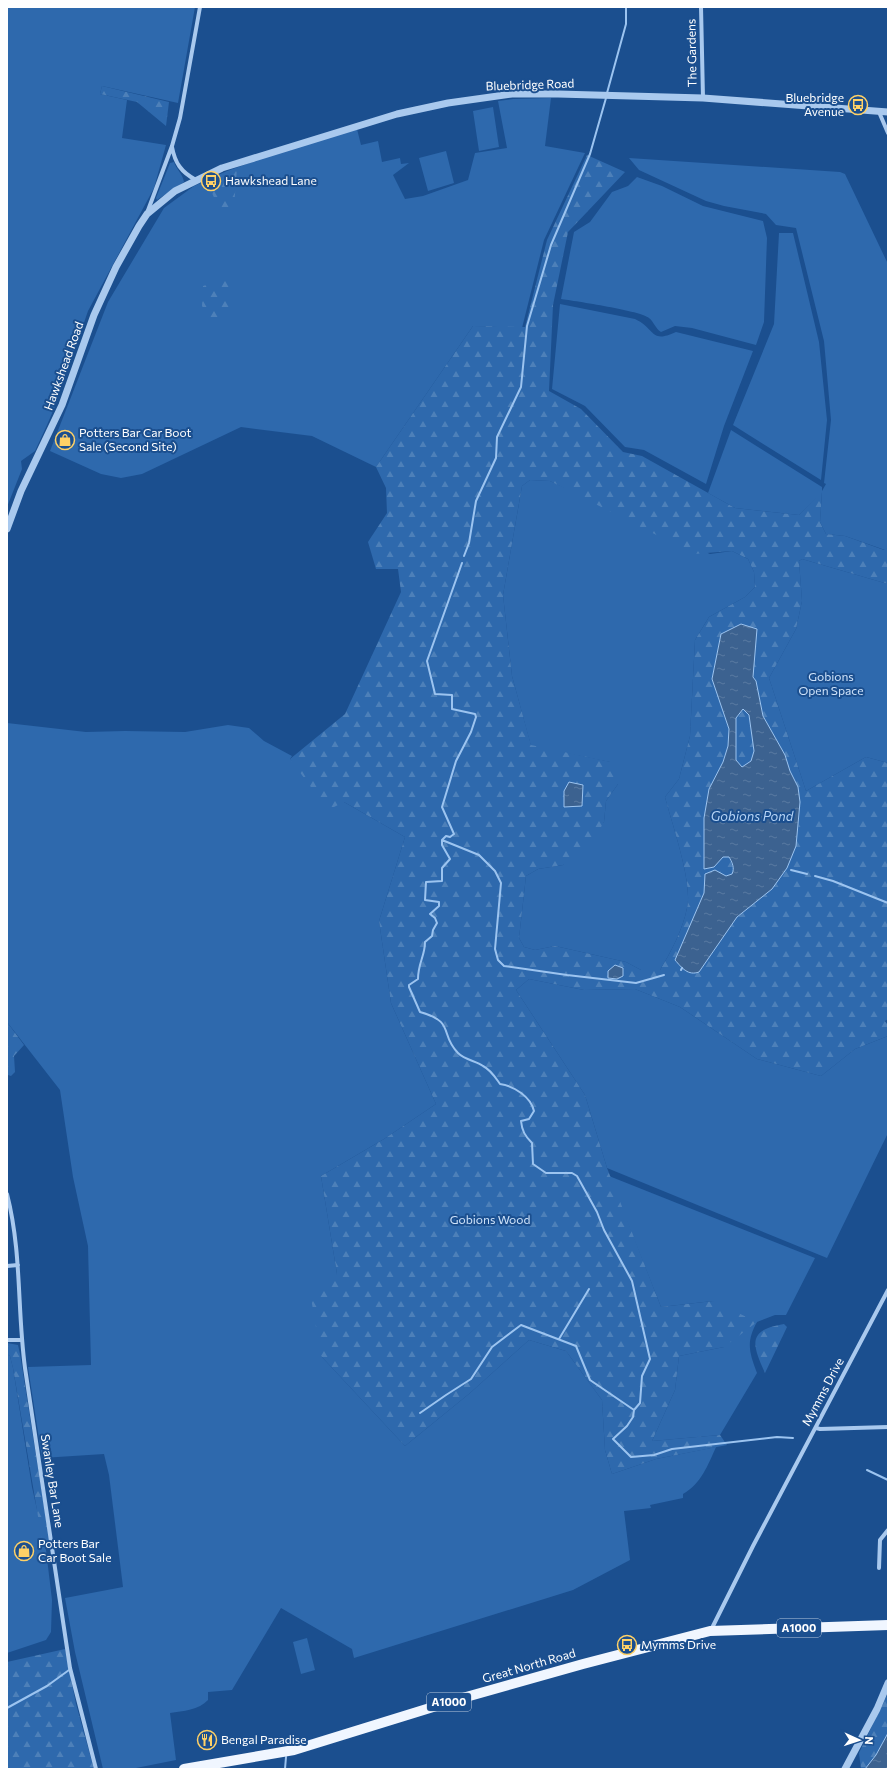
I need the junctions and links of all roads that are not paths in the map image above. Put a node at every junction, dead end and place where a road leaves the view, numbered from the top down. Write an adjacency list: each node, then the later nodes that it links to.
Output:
1 (200, 7): 7 (street)
2 (701, 7): 3 (street, The Gardens)
3 (703, 98): 4 (street, Bluebridge Road); 8 (street, Bluebridge Road)
4 (879, 112): 5 (street, Bluebridge Road); 6 (street)
5 (888, 112)
6 (888, 133)
7 (172, 146): 8 (street); 9 (street)
8 (196, 180): 9 (street, Bluebridge Road)
9 (147, 214): 10 (street, Hawkshead Road)
10 (7, 529)
11 (7, 1194): 12 (street, Swanley Bar Lane)
12 (18, 1265): 13 (street); 16 (street, Swanley Bar Lane)
13 (7, 1266)
14 (888, 1290): 18 (street, Mymms Drive)
15 (7, 1340): 16 (street)
16 (21, 1340): 24 (street, Swanley Bar Lane)
17 (888, 1427): 18 (street)
18 (816, 1428): 22 (street, Mymms Drive)
19 (888, 1530): 20 (street)
20 (879, 1568)
21 (888, 1625): 22 (main road, Great North Road / A1000)
22 (710, 1631): 25 (main road, Great North Road / A1000)
23 (888, 1683): 26 (street)
24 (96, 1769)
25 (184, 1769)
26 (845, 1769)

